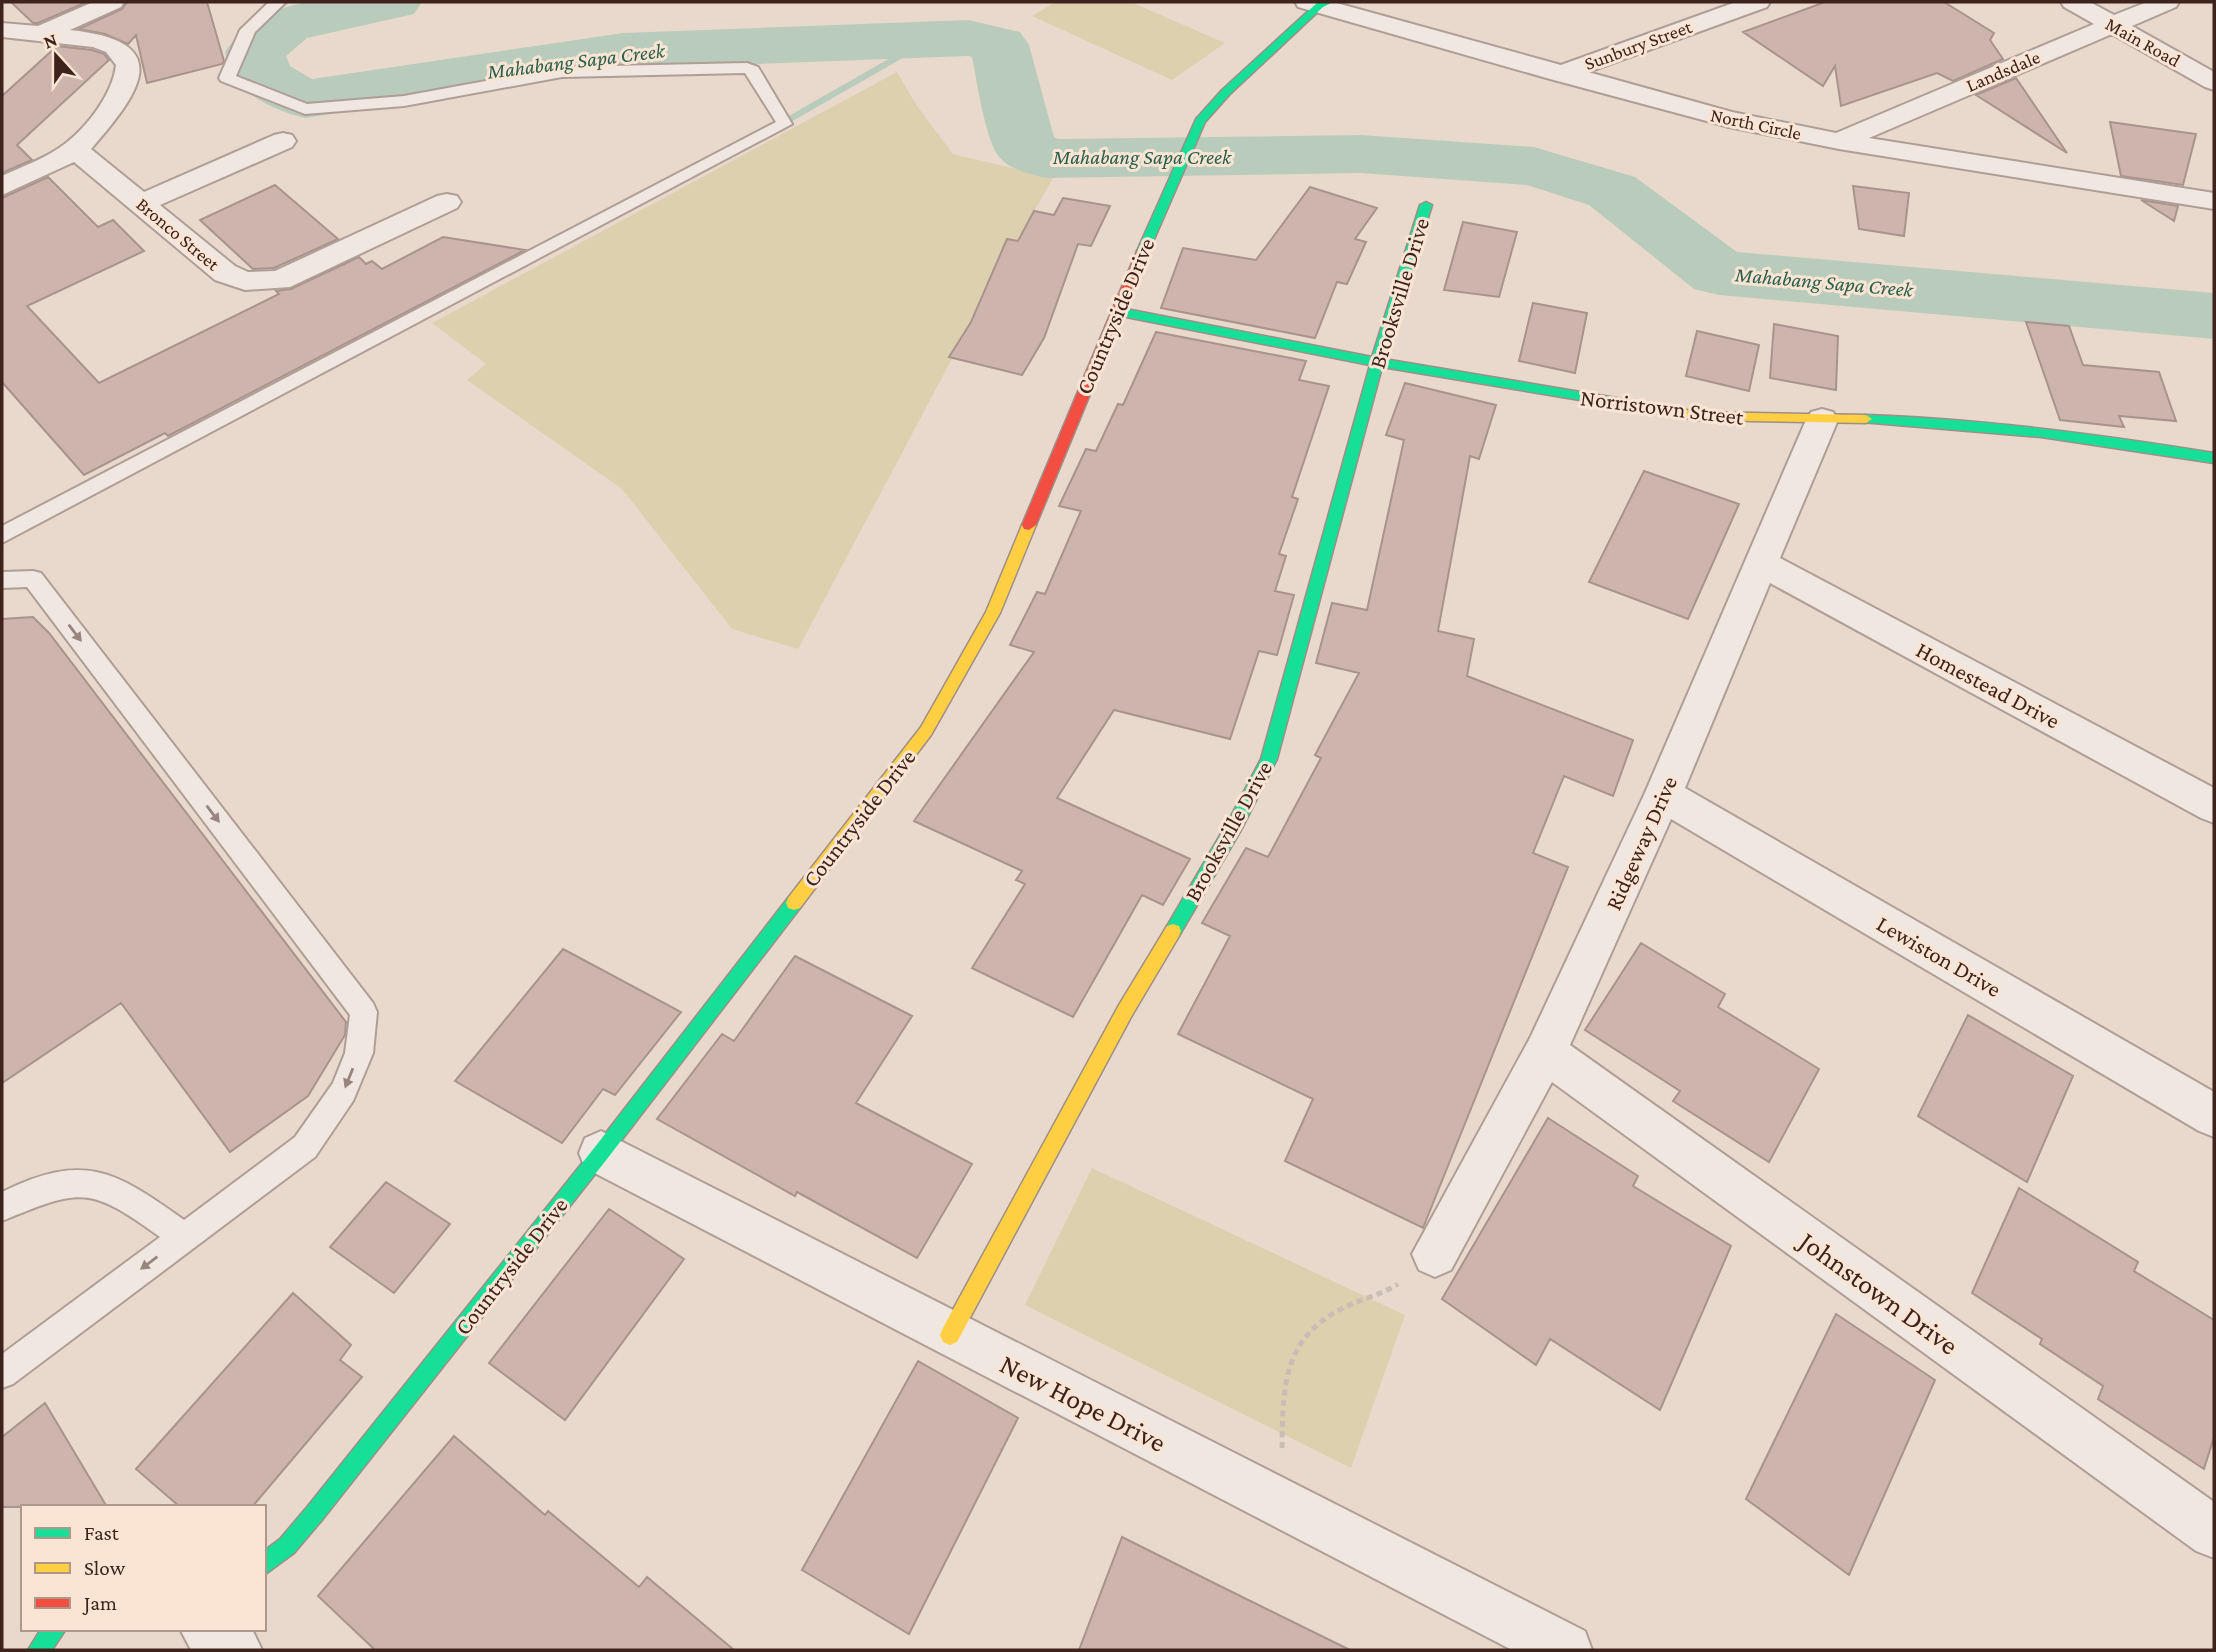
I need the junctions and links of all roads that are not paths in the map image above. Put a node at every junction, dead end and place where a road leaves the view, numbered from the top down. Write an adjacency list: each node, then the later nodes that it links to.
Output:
1 (112, 2): 9 (street)
2 (278, 2): 24 (lane)
3 (1758, 2): 10 (street, Sunbury Street)
4 (2073, 2): 7 (street, Main Road)
5 (2167, 2): 7 (street, Landsdale)
6 (1318, 3): 10 (street, North Circle); 20 (street, Countryside Drive)
7 (2112, 25): 11 (street, Main Road); 13 (street, Landsdale)
8 (2, 30): 9 (street)
9 (43, 33): 14 (street)
10 (1559, 74): 13 (street, North Circle)
11 (2214, 82)
12 (283, 141): 18 (street)
13 (1839, 141): 17 (street, North Circle)
14 (75, 149): 15 (street); 18 (street, Bronco Street)
15 (2, 187)
16 (447, 201): 18 (street, Bronco Street)
17 (2214, 201)
18 (141, 203)
19 (1426, 205): 21 (street, Brooksville Drive)
20 (1116, 311): 21 (street, Norristown Street); 31 (street, Countryside Drive)
21 (1377, 362): 22 (street, Norristown Street); 35 (street, Brooksville Drive)
22 (1822, 420): 23 (street, Norristown Street); 25 (street, Ridgeway Drive)
23 (2214, 458)
24 (2, 535)
25 (1761, 563): 27 (street, Ridgeway Drive); 28 (street, Homestead Drive)
26 (2, 580): 33 (lane, one-way to 33)
27 (1663, 795): 29 (street, Ridgeway Drive); 30 (street, Lewiston Drive)
28 (2214, 807)
29 (1545, 1052): 34 (street, Ridgeway Drive); 37 (street, Johnstown Drive)
30 (2214, 1116)
31 (601, 1153): 35 (street, New Hope Drive); 38 (street, Countryside Drive)
32 (2, 1207): 33 (lane)
33 (184, 1237): 36 (lane, one-way to 36)
34 (1435, 1254)
35 (950, 1335): 43 (street, New Hope Drive)
36 (2, 1373)
37 (2214, 1533)
38 (266, 1563)
39 (53, 1631): 41 (street)
40 (209, 1631): 42 (street)
41 (39, 1650)
42 (236, 1650)
43 (1566, 1650)

